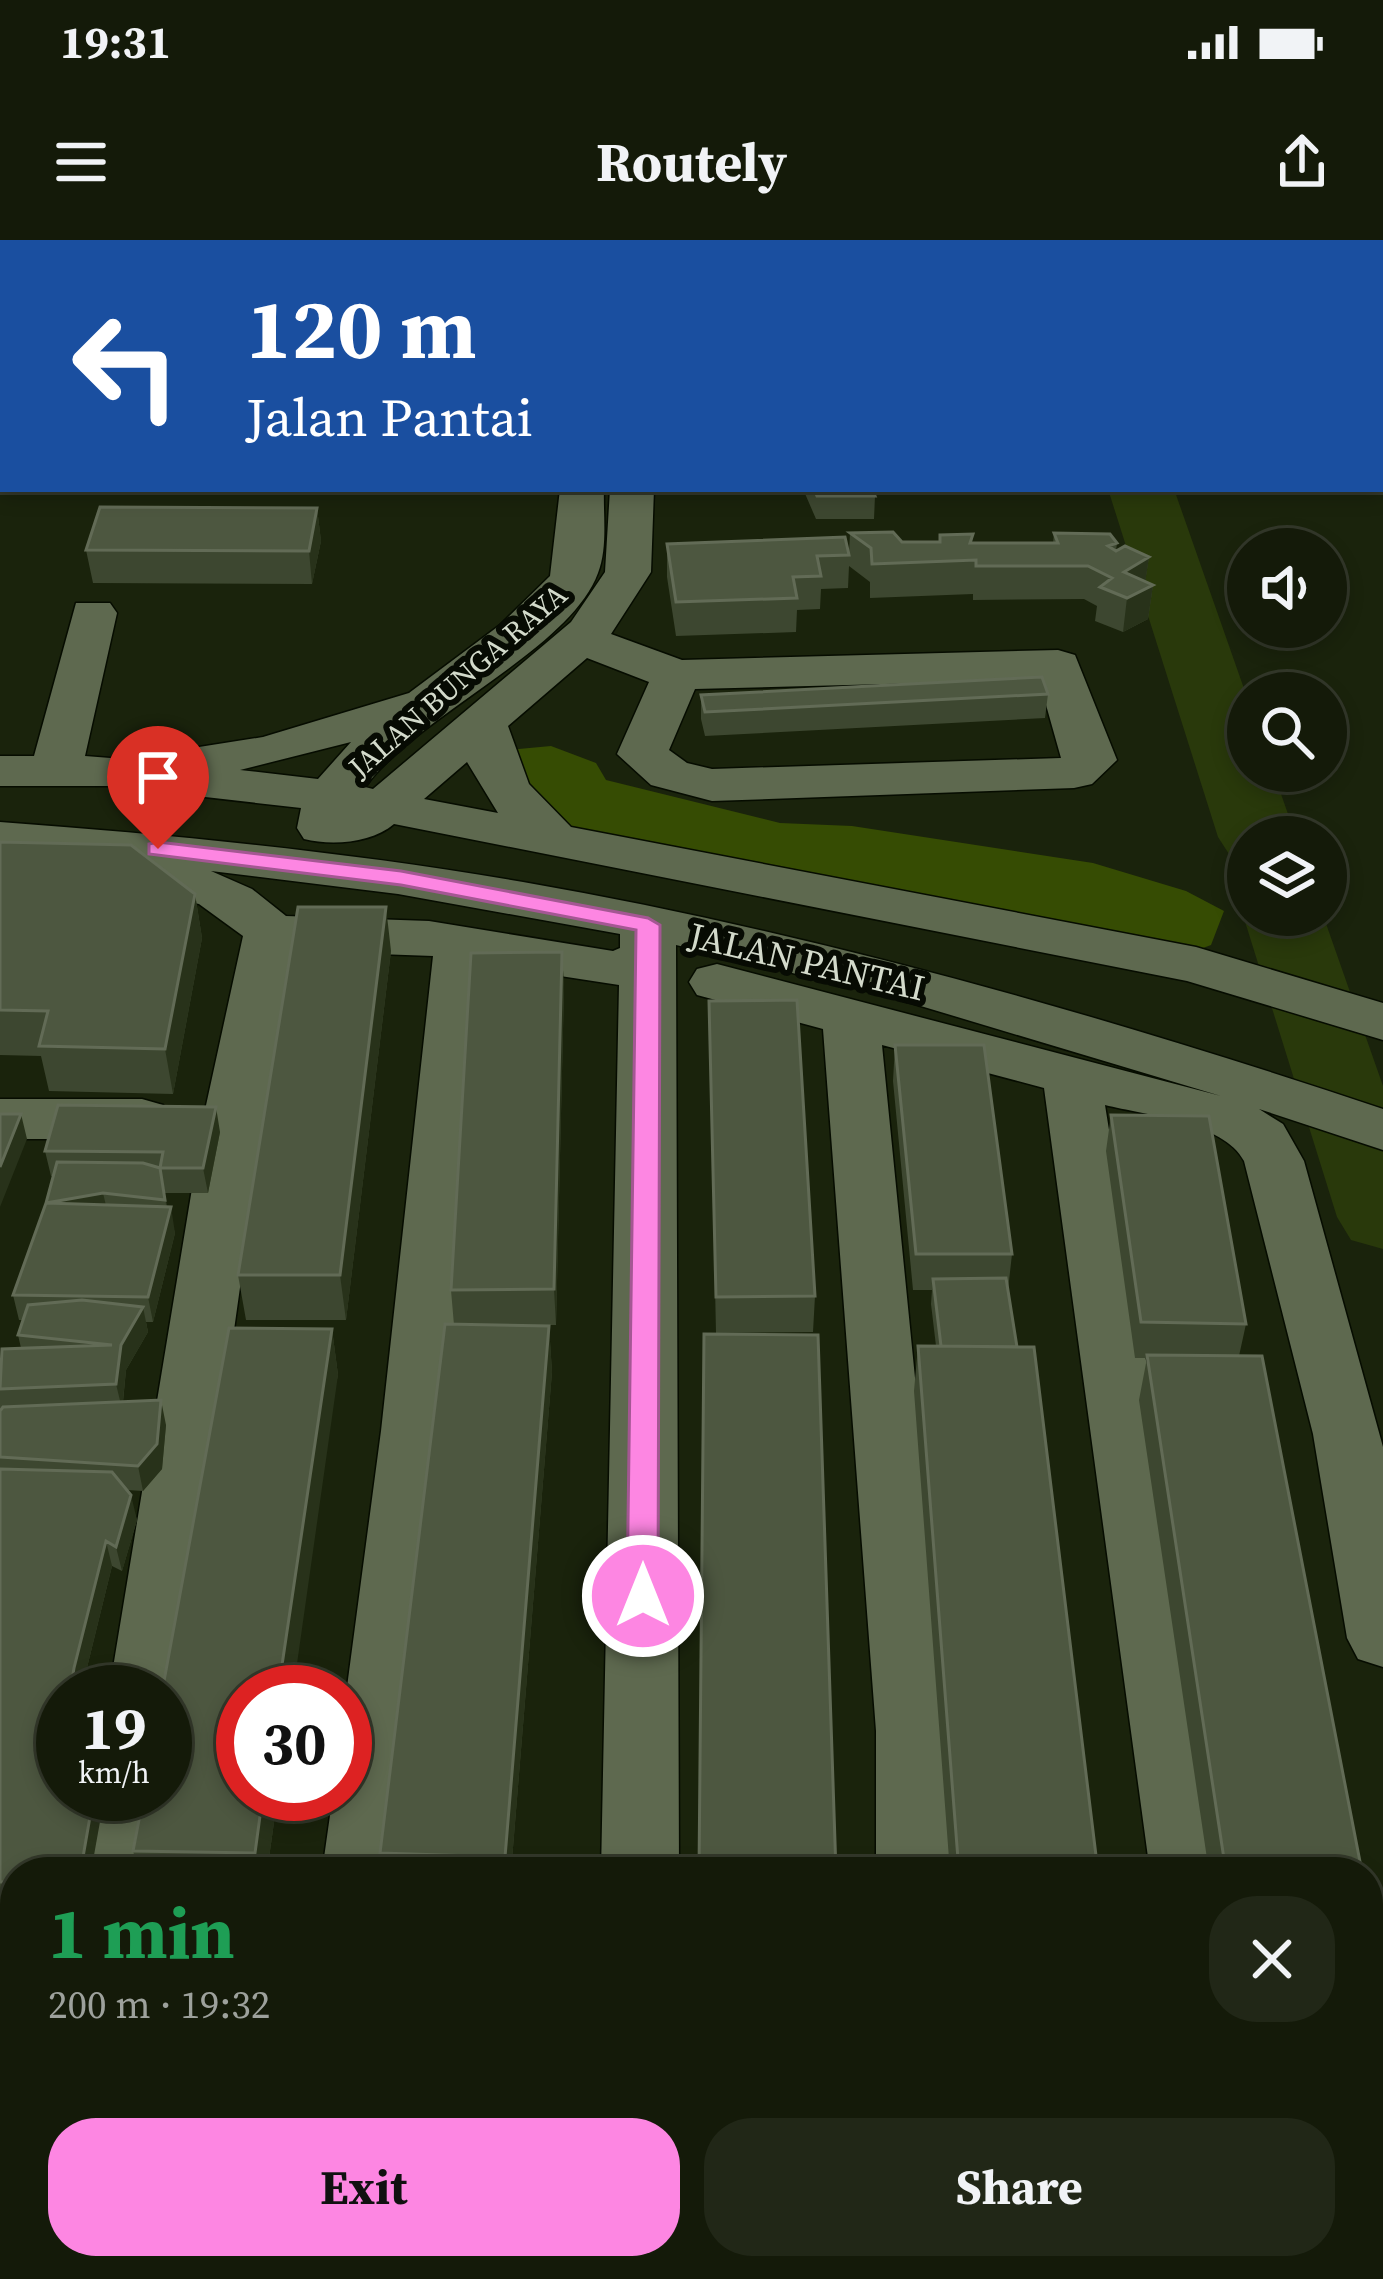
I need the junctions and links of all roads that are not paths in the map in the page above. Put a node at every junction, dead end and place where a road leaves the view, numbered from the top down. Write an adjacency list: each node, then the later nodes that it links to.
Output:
1 (582, 492): 6 (street, JALAN BUNGA RAYA)
2 (632, 492): 4 (street, JALAN BUNGA RAYA)
3 (93, 613): 9 (street)
4 (580, 639): 5 (street); 7 (street, JALAN BUNGA RAYA)
5 (677, 675): 5 (street)
6 (428, 702): 10 (street); 12 (street, JALAN BUNGA RAYA)
7 (482, 721): 11 (street, JALAN BUNGA RAYA); 14 (street)
8 (0, 771): 9 (street)
9 (56, 771): 10 (street)
10 (108, 771): 12 (street)
11 (385, 807): 12 (street, JALAN BUNGA RAYA); 14 (street, JALAN PANTAI)
12 (329, 818): 13 (street); 21 (street)
13 (0, 835): 18 (street, JALAN PANTAI)
14 (553, 839): 20 (street, JALAN PANTAI)
15 (0, 871): 16 (street)
16 (272, 933): 17 (street); 24 (street)
17 (462, 945): 18 (street); 30 (street)
18 (669, 947): 19 (street); 21 (street, JALAN PANTAI); 31 (street); 32 (street)
19 (851, 1017): 22 (street); 33 (street)
20 (1383, 1022)
21 (1213, 1071): 25 (street, JALAN PANTAI)
22 (1071, 1075): 26 (street); 34 (street)
23 (0, 1119): 24 (street)
24 (234, 1119): 27 (street)
25 (1383, 1130)
26 (1383, 1638)
27 (150, 1665)
28 (127, 1821): 29 (street)
29 (121, 1857)
30 (363, 1857)
31 (640, 1857)
32 (682, 1857)
33 (915, 1857)
34 (1187, 1857)

